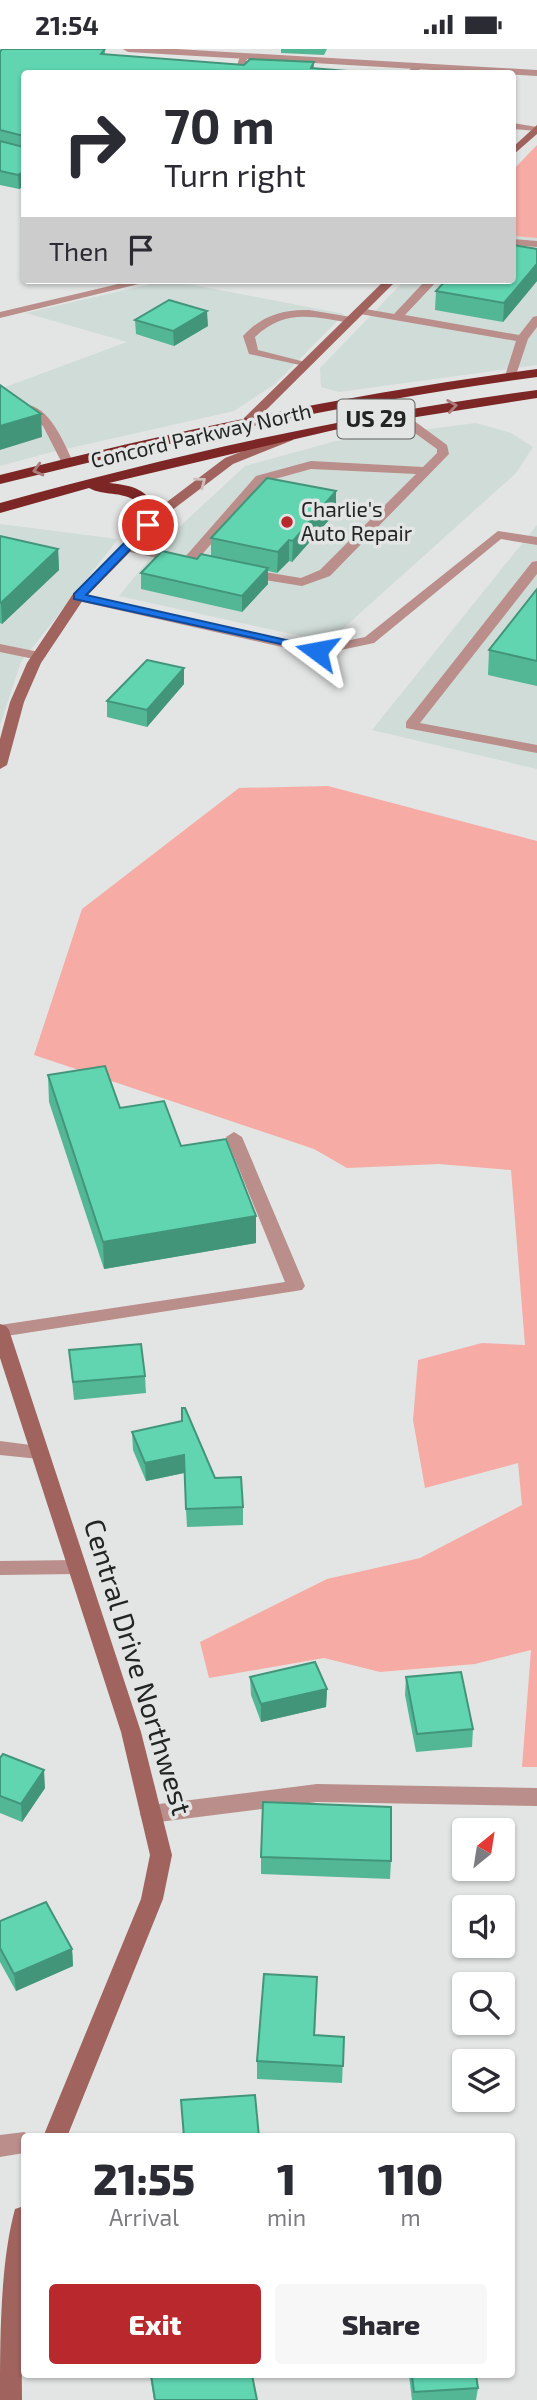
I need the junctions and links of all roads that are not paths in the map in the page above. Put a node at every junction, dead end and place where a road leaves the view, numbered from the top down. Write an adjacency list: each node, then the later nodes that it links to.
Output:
1 (128, 49): 2 (street)
2 (244, 56): 3 (street); 4 (street)
3 (322, 60): 5 (street); 6 (street)
4 (274, 70)
5 (313, 70)
6 (414, 70)
7 (516, 72): 8 (street)
8 (537, 73)
9 (516, 126): 10 (street)
10 (536, 129): 11 (street)
11 (516, 149)
12 (516, 242): 13 (street)
13 (537, 244)
14 (132, 284): 17 (street)
15 (387, 284): 18 (street)
16 (428, 284): 19 (street)
17 (0, 315)
18 (355, 315): 19 (street); 22 (street); 22 (street)
19 (397, 317): 21 (street)
20 (537, 319): 21 (street)
21 (522, 339): 24 (street)
22 (305, 365): 28 (street)
23 (537, 373): 24 (highway, Concord Parkway North / US 29)
24 (511, 376): 28 (highway, Concord Parkway North / US 29)
25 (537, 394): 27 (highway, Concord Parkway North / US 29, one-way to 25)
26 (26, 408): 30 (street)
27 (398, 415): 29 (highway, Concord Parkway North / US 29); 31 (street)
28 (248, 421): 30 (highway, Concord Parkway North / US 29); 34 (highway)
29 (289, 437): 33 (highway, Concord Parkway North / US 29); 36 (street, one-way to 29)
30 (67, 462): 32 (highway, Concord Parkway North / US 29, one-way to 32)
31 (425, 471): 38 (street); 40 (street)
32 (0, 480)
33 (63, 490): 35 (highway, Concord Parkway North / US 29); 36 (highway)
34 (0, 501)
35 (0, 508)
36 (148, 525): 38 (street)
37 (537, 541): 41 (street)
38 (126, 547): 41 (street)
39 (537, 565): 44 (street)
40 (227, 569)
41 (78, 597): 43 (street)
42 (0, 648): 43 (street)
43 (39, 656): 45 (street)
44 (537, 749)
45 (0, 765)
46 (234, 1137): 47 (street)
47 (0, 1331): 49 (street, Central Drive Northwest)
48 (0, 1448): 49 (street)
49 (39, 1452): 50 (street, Central Drive Northwest)
50 (77, 1567): 51 (street); 53 (street, Central Drive Northwest)
51 (0, 1568)
52 (537, 1797): 53 (street)
53 (151, 1814): 54 (street, Central Drive Northwest)
54 (57, 2133)
55 (21, 2143): 56 (street)
56 (0, 2146)
57 (21, 2229): 58 (street)
58 (9, 2400)

